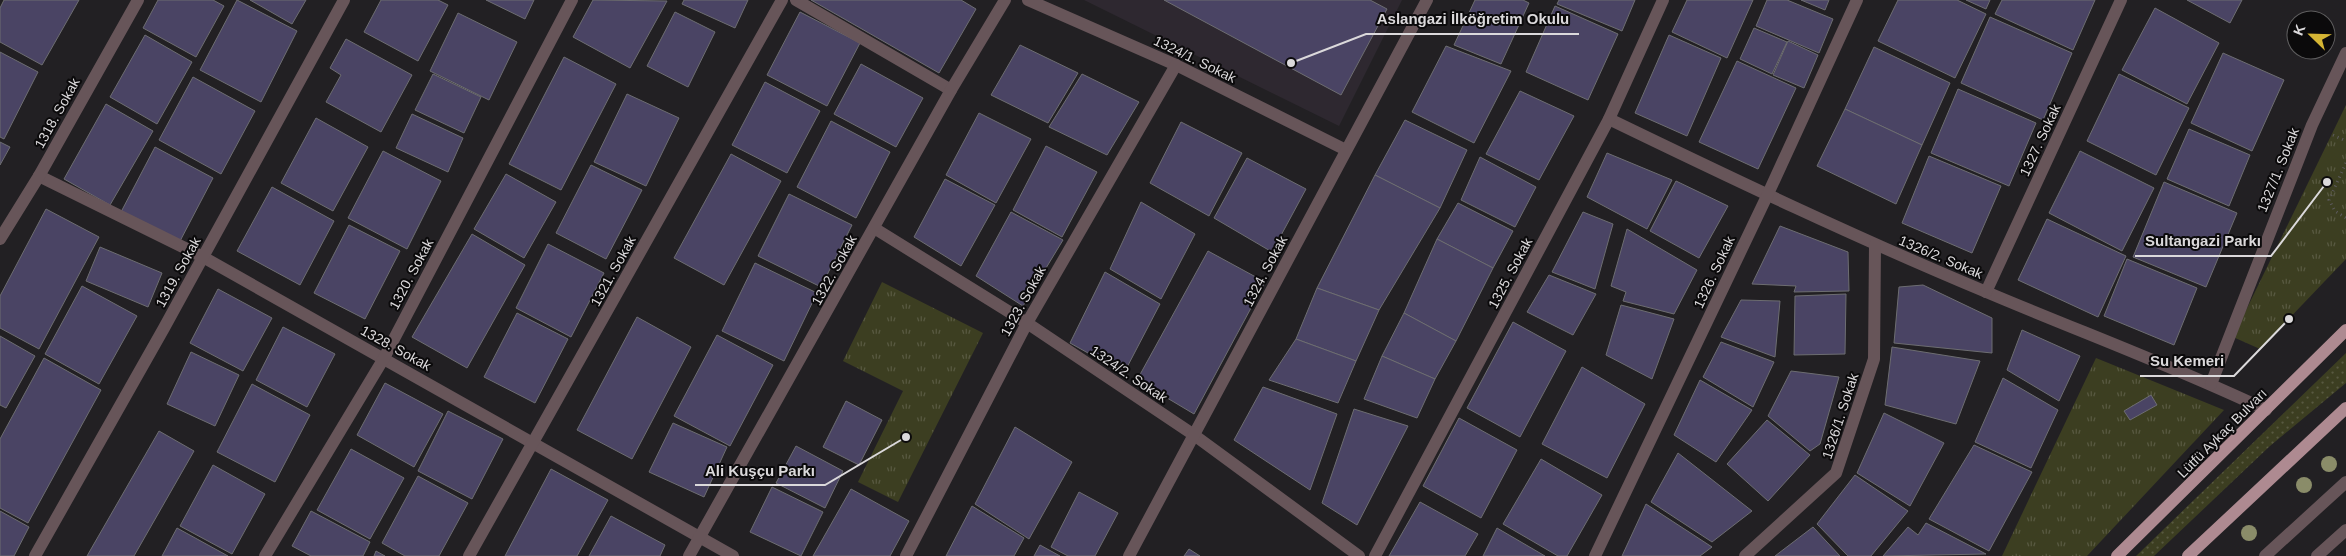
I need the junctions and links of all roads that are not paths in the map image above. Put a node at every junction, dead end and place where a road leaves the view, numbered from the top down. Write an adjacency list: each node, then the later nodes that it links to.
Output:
1 (138, 0): 17 (street, 1318. Sokak)
2 (344, 0): 22 (street, 1319. Sokak)
3 (572, 0): 26 (street, 1320. Sokak)
4 (782, 0): 31 (street, 1321. Sokak)
5 (796, 0): 14 (street)
6 (1006, 0): 14 (street, 1322. Sokak)
7 (1028, 0): 13 (street, 1324/1. Sokak)
8 (1427, 0): 16 (street, 1324. Sokak)
9 (1663, 0): 15 (street, 1325. Sokak)
10 (1857, 0): 18 (street, 1326. Sokak)
11 (2121, 0): 23 (street, 1327. Sokak)
12 (2346, 53): 27 (street, 1327/1. Sokak)
13 (1176, 65): 16 (street, 1324/1. Sokak); 24 (street, 1323. Sokak)
14 (951, 90): 19 (street, 1322. Sokak)
15 (1609, 119): 18 (street, 1326/2. Sokak); 43 (street, 1325. Sokak)
16 (1346, 150): 30 (street, 1324. Sokak)
17 (39, 176): 20 (street, 1318. Sokak); 22 (street, 1328. Sokak)
18 (1767, 196): 21 (street, 1326/2. Sokak); 44 (street, 1326. Sokak)
19 (874, 228): 24 (street, 1324/2. Sokak); 34 (street, 1322. Sokak)
20 (0, 239)
21 (1876, 245): 23 (street, 1326/2. Sokak); 45 (street, 1326/1. Sokak)
22 (203, 258): 26 (street, 1328. Sokak); 35 (street, 1319. Sokak)
23 (1986, 292): 27 (street, 1326/2. Sokak)
24 (1027, 323): 30 (street, 1324/2. Sokak); 40 (street, 1323. Sokak)
25 (2346, 330): 29 (main road, Lütfü Aykaç Bulvarı)
26 (384, 358): 31 (street, 1328. Sokak); 36 (street, 1320. Sokak)
27 (2211, 384): 29 (street, 1326/2. Sokak)
28 (2346, 408): 47 (main road)
29 (2266, 410): 46 (main road, Lütfü Aykaç Bulvarı)
30 (1194, 435): 41 (street, 1324. Sokak); 42 (street, 1324/2. Sokak)
31 (533, 442): 34 (street, 1328. Sokak); 37 (street, 1321. Sokak)
32 (2346, 482): 48 (street)
33 (2346, 530): 49 (street)
34 (699, 537): 38 (street, 1322. Sokak); 39 (street, 1328. Sokak)
35 (34, 556)
36 (265, 556)
37 (469, 556)
38 (689, 556)
39 (733, 556)
40 (906, 556)
41 (1129, 556)
42 (1359, 556)
43 (1375, 556)
44 (1595, 556)
45 (1746, 556)
46 (2117, 556)
47 (2188, 556)
48 (2265, 556)
49 (2317, 556)

